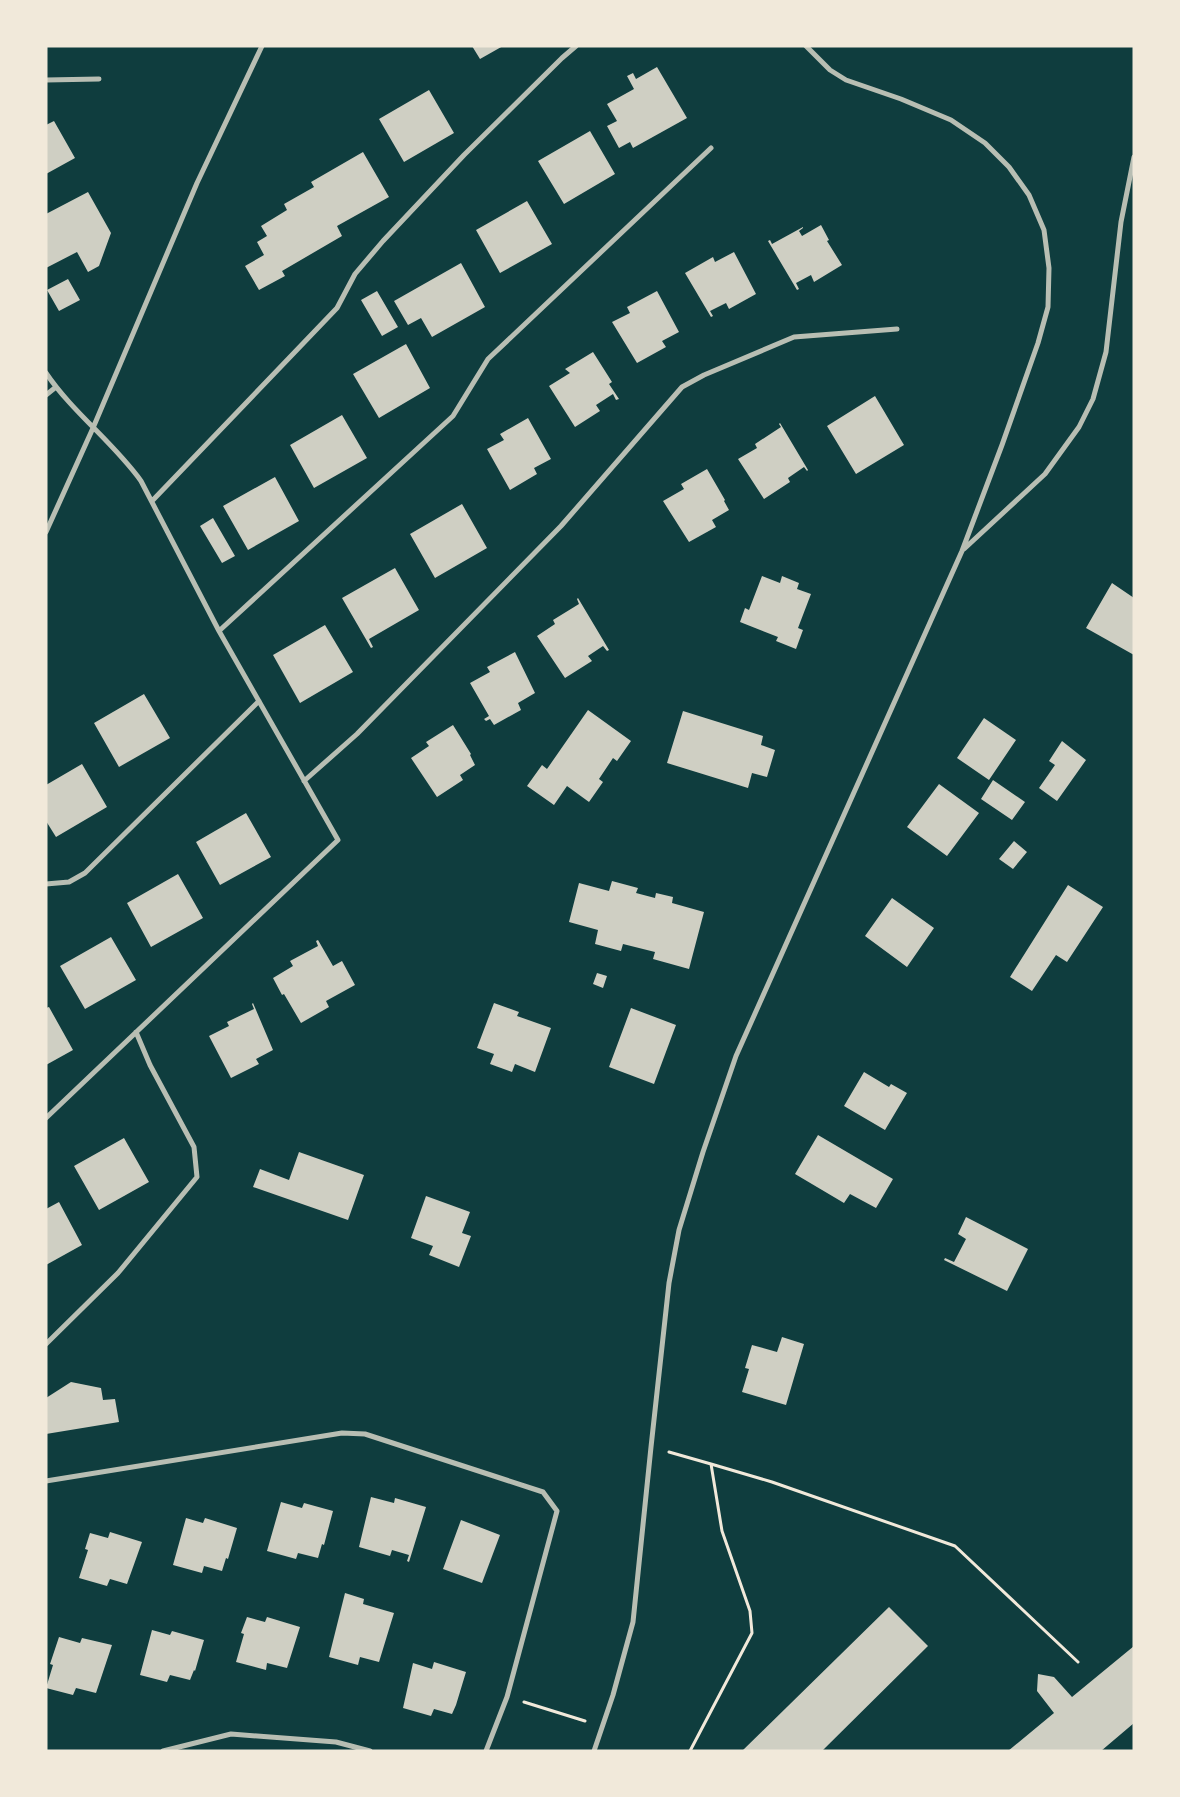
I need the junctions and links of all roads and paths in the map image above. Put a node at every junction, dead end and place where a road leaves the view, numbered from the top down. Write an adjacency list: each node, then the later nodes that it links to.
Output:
1 (262, 46): 12 (street)
2 (576, 46): 13 (street)
3 (806, 46): 15 (street)
4 (99, 78): 5 (street)
5 (46, 80)
6 (711, 148): 16 (street)
7 (1134, 157): 15 (street)
8 (897, 329): 18 (street)
9 (46, 373): 10 (street)
10 (56, 387): 11 (street); 12 (street)
11 (46, 395)
12 (92, 428): 13 (street); 14 (street)
13 (153, 500): 16 (street)
14 (46, 532)
15 (962, 551): 23 (street)
16 (220, 631): 17 (street)
17 (259, 701): 18 (street); 19 (street)
18 (304, 781): 20 (street)
19 (46, 884)
20 (136, 1032): 21 (street); 22 (street)
21 (46, 1118)
22 (46, 1344)
23 (650, 1447): 24 (path); 32 (street)
24 (711, 1464): 26 (path); 33 (path)
25 (46, 1481): 27 (street)
26 (1078, 1662)
27 (507, 1697): 28 (path); 31 (street)
28 (587, 1721)
29 (163, 1751): 30 (street)
30 (370, 1751)
31 (486, 1751)
32 (594, 1751)
33 (690, 1751)

